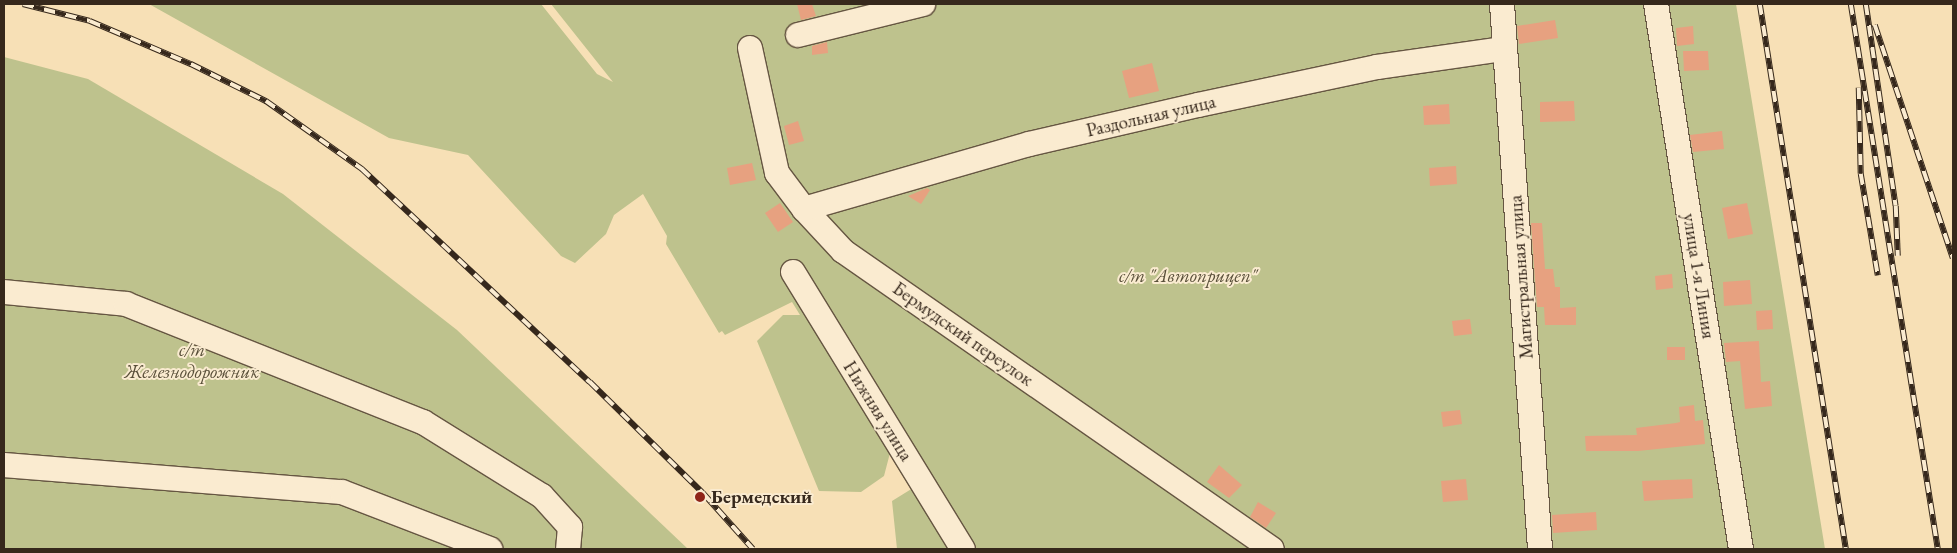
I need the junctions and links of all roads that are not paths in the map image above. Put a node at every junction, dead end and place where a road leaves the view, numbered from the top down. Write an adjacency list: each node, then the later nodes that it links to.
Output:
1 (923, 4): 4 (street)
2 (1502, 4): 6 (street, Магистральная улица)
3 (1656, 4): 16 (street, улица 1-я Линия)
4 (798, 35)
5 (750, 48): 7 (street, Бермудский переулок)
6 (1504, 49): 7 (street, Раздольная улица); 15 (street, Магистральная улица)
7 (804, 209): 14 (street, Бермудский переулок)
8 (792, 272): 13 (street, Нижняя улица)
9 (4, 292): 12 (street)
10 (4, 466): 11 (street)
11 (490, 549)
12 (568, 549)
13 (963, 549)
14 (1272, 549)
15 (1540, 549)
16 (1741, 549)

